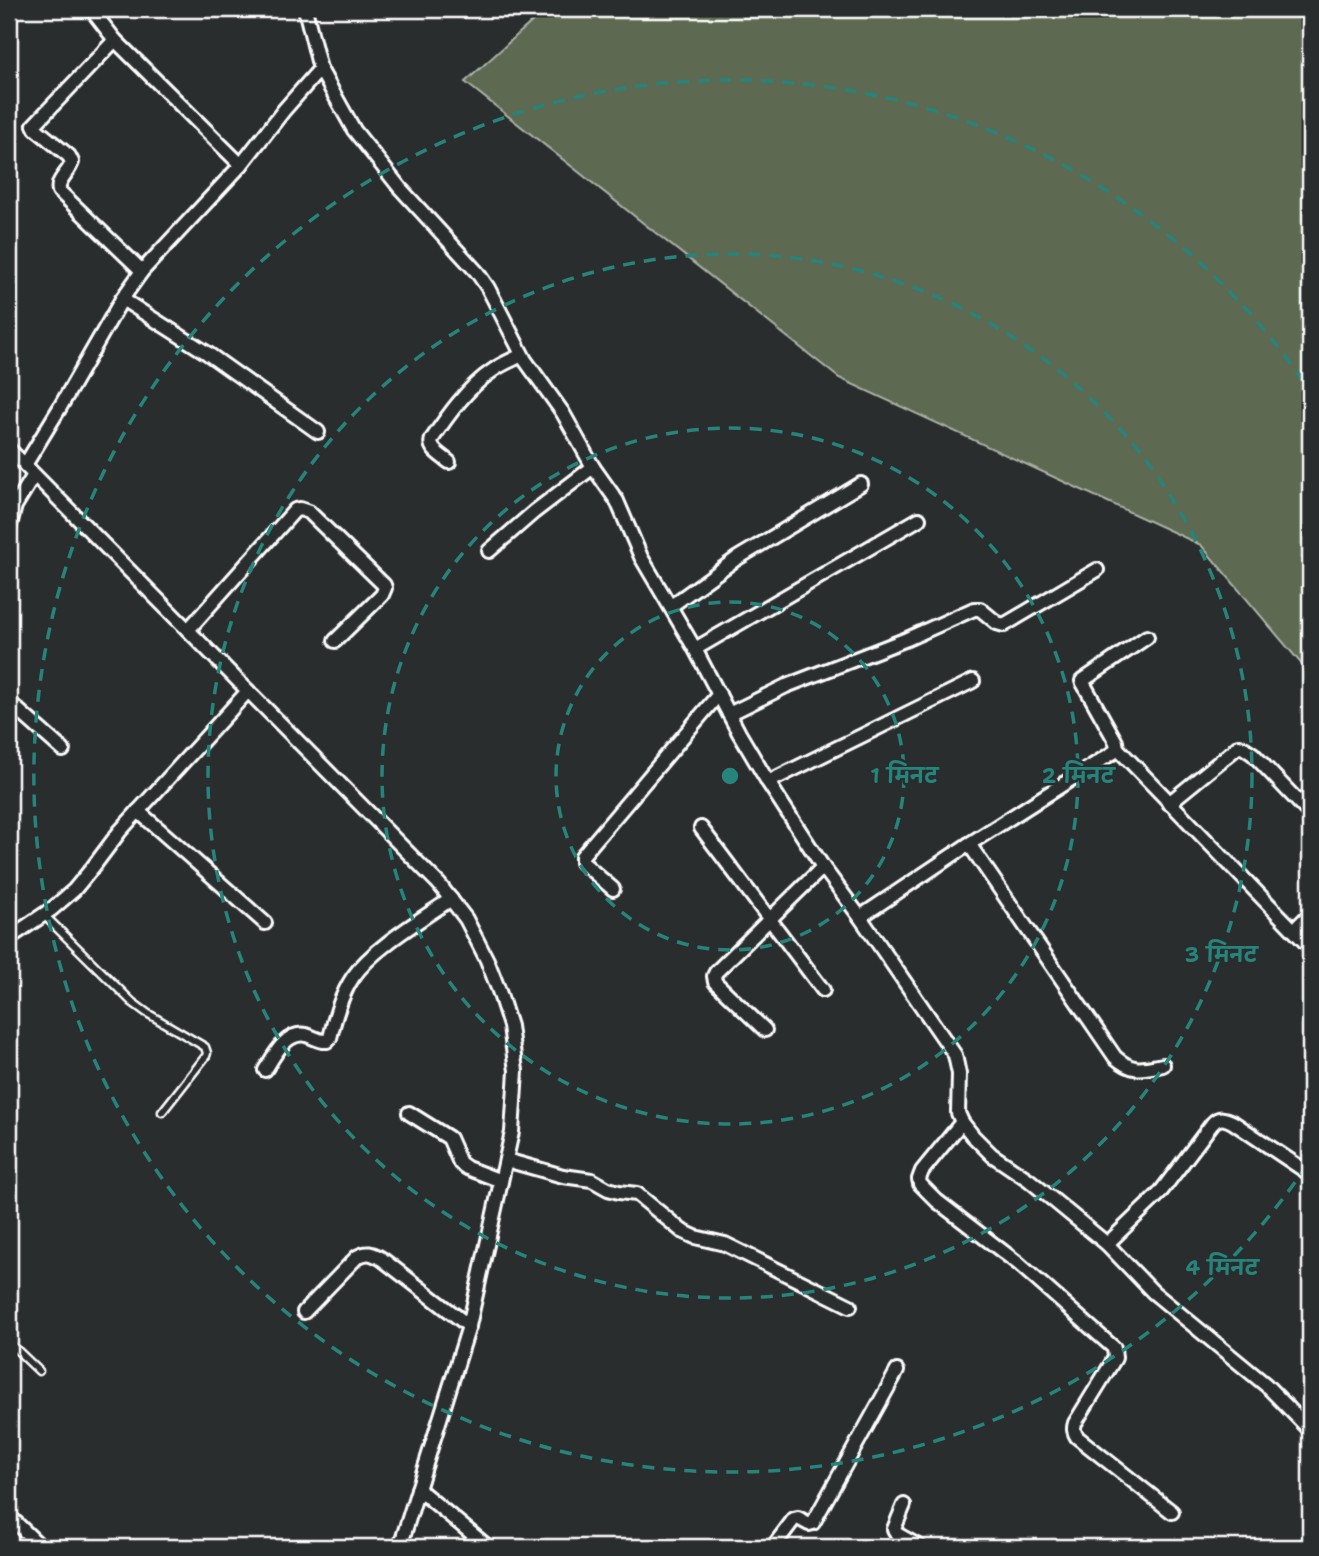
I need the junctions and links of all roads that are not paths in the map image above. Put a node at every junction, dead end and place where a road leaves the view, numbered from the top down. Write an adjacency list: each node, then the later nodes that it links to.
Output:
1 (91, 9): 3 (street)
2 (305, 9): 4 (street)
3 (115, 40): 5 (street); 6 (street)
4 (320, 69): 5 (street); 8 (street)
5 (242, 165): 6 (street)
6 (142, 271): 7 (street)
7 (122, 299): 9 (street); 13 (street)
8 (522, 355): 11 (street); 12 (street)
9 (318, 432)
10 (9, 449): 13 (street)
11 (449, 462)
12 (593, 467): 17 (street); 19 (street)
13 (30, 470): 16 (street); 20 (street)
14 (861, 484): 19 (street)
15 (919, 519): 23 (street)
16 (9, 529)
17 (489, 551)
18 (1097, 570): 28 (street)
19 (671, 606): 23 (street)
20 (188, 630): 22 (street); 25 (street)
21 (1147, 637): 29 (street)
22 (335, 641)
23 (695, 649): 26 (street)
24 (973, 681): 31 (street)
25 (248, 691): 33 (street); 39 (street)
26 (719, 695): 28 (street); 38 (street)
27 (9, 702): 30 (street)
28 (729, 714): 31 (street)
29 (1117, 748): 32 (street); 36 (street)
30 (63, 750)
31 (768, 782): 37 (street)
32 (1168, 803): 34 (street); 45 (street)
33 (138, 811): 41 (street); 44 (street)
34 (1310, 814)
35 (701, 828): 43 (street)
36 (969, 844): 42 (street); 50 (street)
37 (823, 867): 42 (street); 43 (street)
38 (613, 889)
39 (451, 899): 51 (street); 55 (street)
40 (1310, 914): 45 (street)
41 (44, 915): 46 (street); 52 (lane)
42 (860, 918): 54 (street)
43 (770, 919): 48 (street); 49 (street)
44 (265, 923)
45 (1293, 930): 47 (street)
46 (9, 938)
47 (1310, 947)
48 (823, 990)
49 (765, 1030)
50 (1163, 1065)
51 (265, 1070)
52 (162, 1112)
53 (409, 1113): 57 (street)
54 (962, 1122): 58 (street); 68 (street)
55 (506, 1160): 57 (street); 59 (street)
56 (1310, 1174): 58 (street)
57 (501, 1181): 61 (street)
58 (1107, 1244): 65 (street)
59 (850, 1306)
60 (304, 1312): 61 (street)
61 (470, 1325): 66 (street)
62 (9, 1348): 63 (lane)
63 (39, 1371)
64 (897, 1371): 73 (street)
65 (1310, 1430)
66 (418, 1489): 71 (street); 72 (street)
67 (904, 1505): 74 (street)
68 (1172, 1511)
69 (9, 1516): 70 (street)
70 (41, 1547)
71 (400, 1547)
72 (488, 1547)
73 (773, 1547)
74 (920, 1547)

